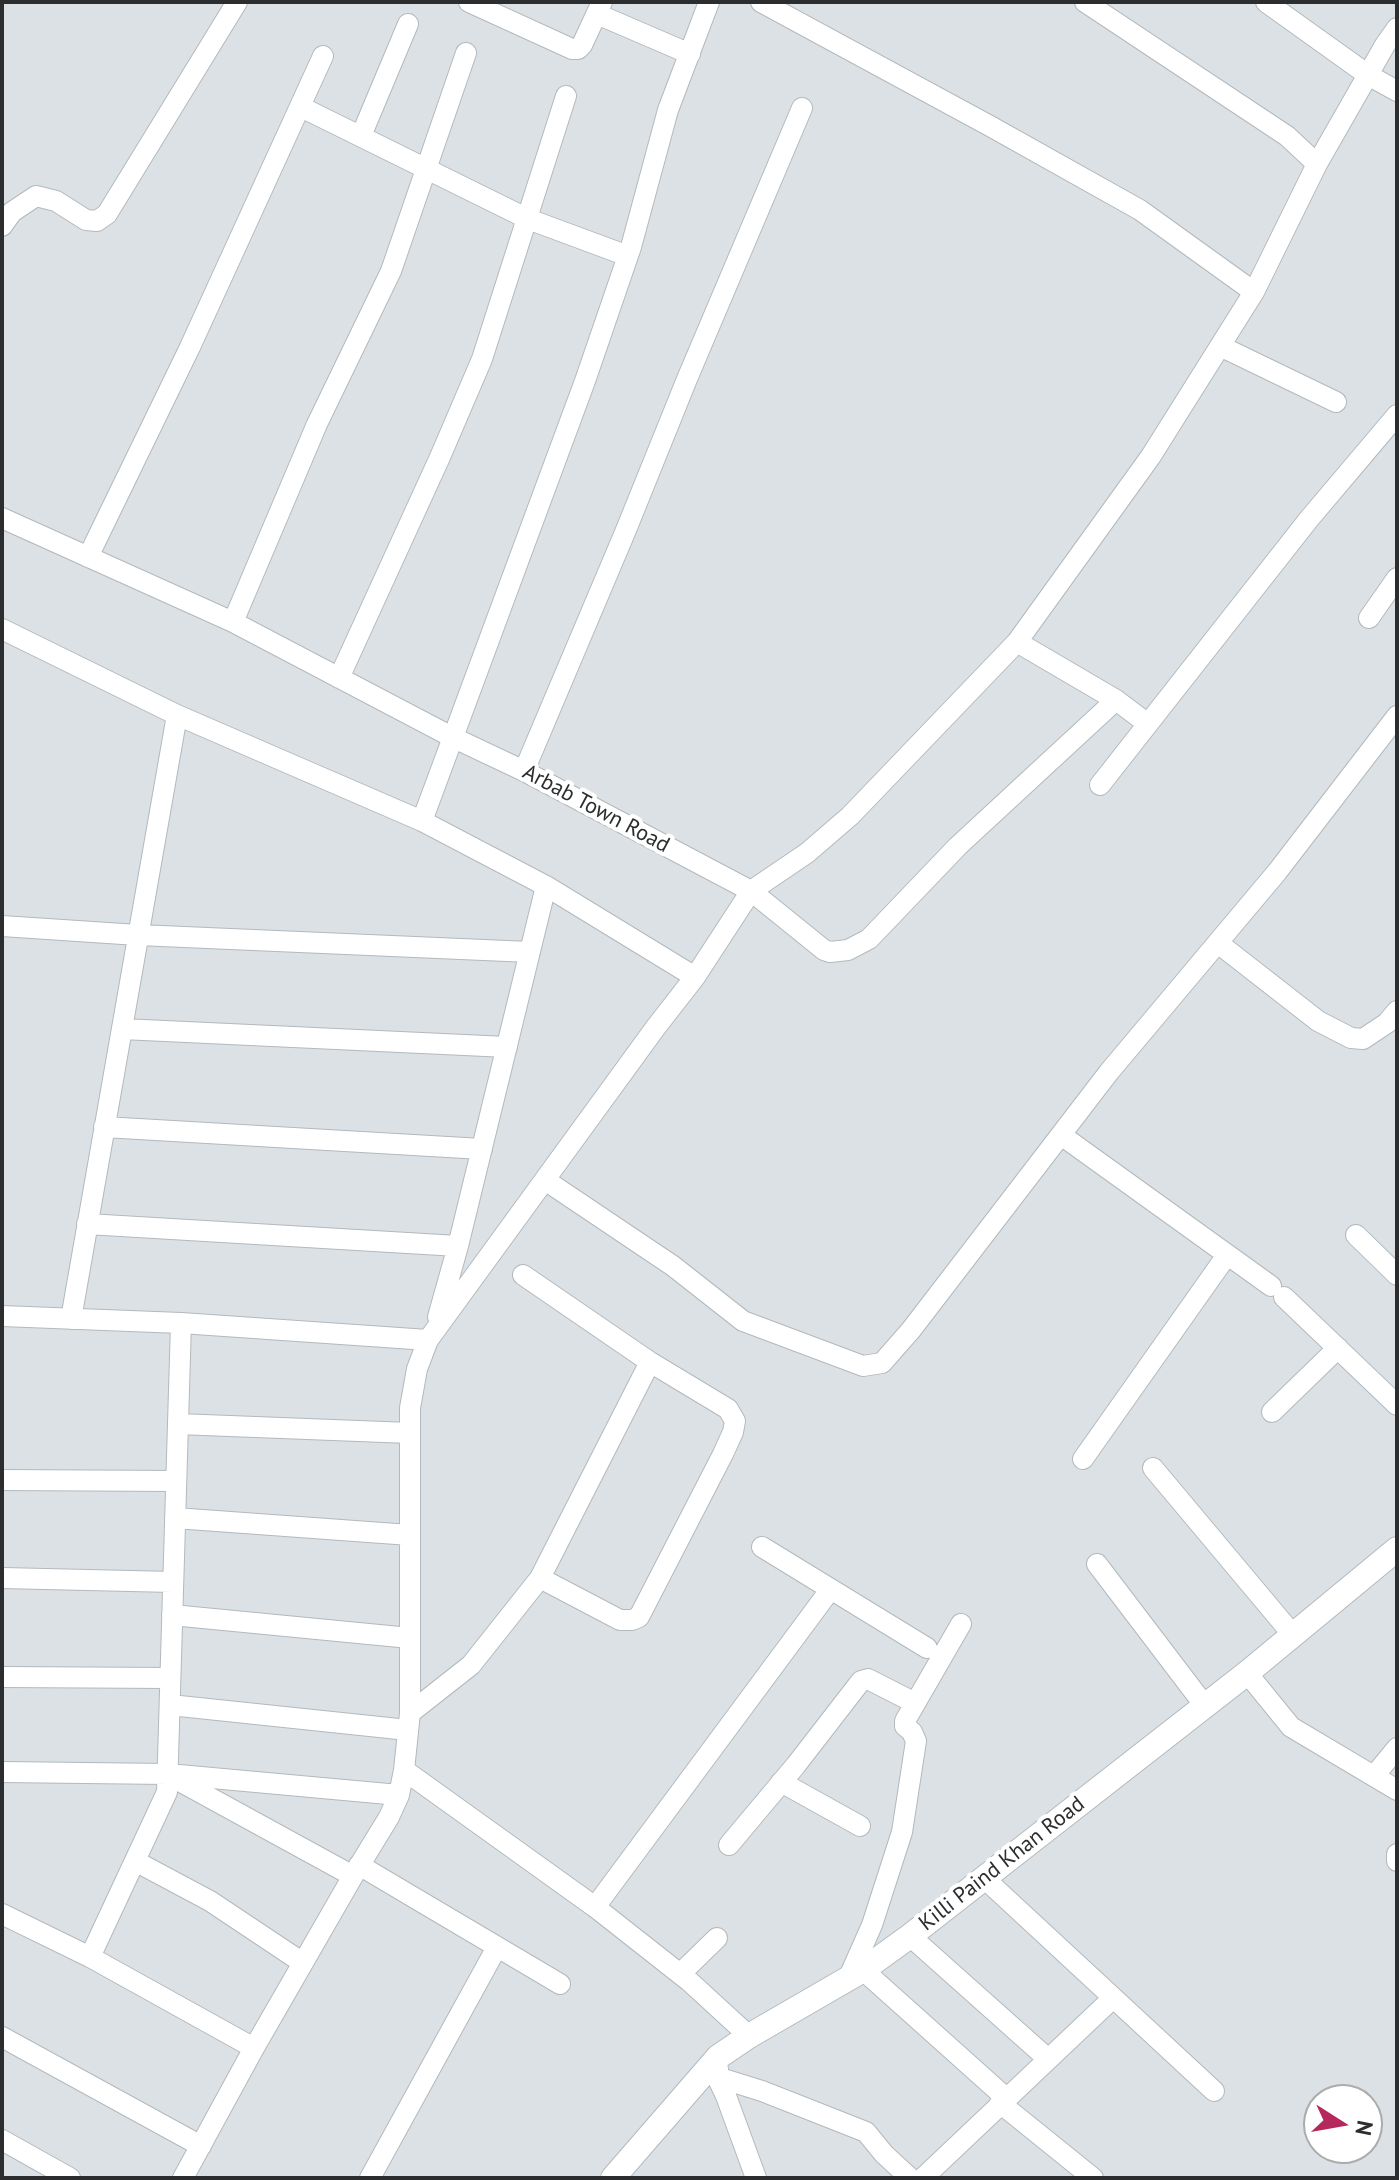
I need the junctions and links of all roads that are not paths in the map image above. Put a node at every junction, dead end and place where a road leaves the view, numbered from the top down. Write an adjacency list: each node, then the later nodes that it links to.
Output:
1 (237, 2): 22 (street)
2 (469, 2): 7 (street)
3 (709, 2): 11 (street)
4 (761, 2): 24 (street)
5 (1085, 2): 19 (street)
6 (1266, 2): 13 (street)
7 (600, 8): 11 (street)
8 (408, 24): 18 (street)
9 (1397, 28): 13 (street)
10 (466, 53): 20 (street)
11 (690, 54): 23 (street)
12 (323, 56): 16 (street)
13 (1368, 75): 14 (street); 19 (street)
14 (1397, 91)
15 (566, 96): 21 (street)
16 (301, 107): 18 (street); 29 (street)
17 (802, 108): 41 (street)
18 (361, 136): 20 (street)
19 (1317, 164): 24 (street)
20 (427, 169): 21 (street); 32 (street)
21 (528, 219): 23 (street); 35 (street)
22 (2, 226)
23 (628, 256): 40 (street)
24 (1254, 292): 25 (street)
25 (1220, 346): 26 (street); 34 (street)
26 (1336, 402)
27 (1397, 415): 39 (street)
28 (2, 518): 29 (street, Arbab Town Road)
29 (88, 557): 32 (street, Arbab Town Road)
30 (1397, 578): 31 (street)
31 (1369, 618)
32 (233, 622): 35 (street, Arbab Town Road)
33 (2, 629): 37 (street)
34 (1017, 642): 36 (street); 45 (street)
35 (339, 678): 40 (street, Arbab Town Road)
36 (1116, 700): 39 (street); 45 (street, Arbab Town Road)
37 (177, 715): 43 (street); 47 (street)
38 (1397, 716): 48 (street)
39 (1148, 724): 42 (street)
40 (452, 737): 41 (street, Arbab Town Road); 43 (street)
41 (524, 771): 45 (street, Arbab Town Road)
42 (1100, 785)
43 (422, 821): 44 (street)
44 (546, 886): 49 (street); 50 (street)
45 (751, 891): 50 (street)
46 (2, 926): 47 (street)
47 (138, 935): 49 (street); 52 (street)
48 (1218, 943): 51 (street); 55 (street)
49 (530, 952): 53 (street)
50 (695, 977): 57 (street)
51 (1397, 1011)
52 (122, 1029): 53 (street); 54 (street)
53 (507, 1047): 56 (street)
54 (104, 1127): 56 (street); 58 (street)
55 (1061, 1135): 57 (street); 61 (street)
56 (482, 1149): 60 (street)
57 (545, 1180): 67 (street)
58 (87, 1224): 60 (street); 65 (street)
59 (1356, 1235): 63 (street)
60 (458, 1246): 67 (street)
61 (1227, 1255): 68 (street); 74 (street)
62 (523, 1275): 69 (street)
63 (1397, 1275)
64 (2, 1316): 65 (street)
65 (71, 1319): 66 (street)
66 (181, 1323): 67 (street); 72 (street)
67 (430, 1336): 73 (street)
68 (1338, 1348): 70 (street); 71 (street)
69 (650, 1362): 84 (street); 84 (street)
70 (1397, 1405)
71 (1272, 1412)
72 (178, 1424): 73 (street); 77 (street)
73 (410, 1433): 79 (street)
74 (1083, 1459)
75 (1153, 1468): 89 (street)
76 (2, 1480): 77 (street)
77 (176, 1481): 78 (street)
78 (175, 1518): 79 (street); 85 (street)
79 (410, 1535): 90 (street)
80 (762, 1547): 86 (street)
81 (1397, 1549): 89 (street, Killi Paind Khan Road)
82 (1097, 1564): 97 (street)
83 (2, 1578): 85 (street)
84 (540, 1578): 98 (street)
85 (173, 1582): 87 (street)
86 (830, 1590): 91 (street); 114 (street)
87 (172, 1615): 90 (street); 94 (street)
88 (961, 1624): 95 (street)
89 (1293, 1635): 92 (street, Killi Paind Khan Road)
90 (410, 1638): 98 (street)
91 (927, 1648)
92 (1247, 1673): 97 (street, Killi Paind Khan Road); 103 (street)
93 (2, 1677): 94 (street)
94 (170, 1678): 96 (street)
95 (915, 1703): 104 (street); 122 (street)
96 (170, 1705): 98 (street); 102 (street)
97 (1205, 1706): 113 (street, Killi Paind Khan Road)
98 (409, 1722): 100 (street)
99 (1397, 1748): 103 (street)
100 (404, 1770): 106 (street); 114 (street)
101 (2, 1772): 102 (street)
102 (168, 1774): 106 (street); 110 (street); 112 (street)
103 (1374, 1776): 105 (street)
104 (781, 1782): 107 (street); 108 (street)
105 (1397, 1790)
106 (399, 1795): 112 (street)
107 (860, 1826)
108 (729, 1845)
109 (1397, 1854): 111 (street)
110 (135, 1861): 119 (street); 120 (street)
111 (1397, 1861)
112 (356, 1871): 118 (street); 120 (street)
113 (984, 1878): 116 (street, Killi Paind Khan Road); 124 (street)
114 (595, 1907): 121 (street)
115 (2, 1914): 119 (street)
116 (910, 1936): 122 (street, Killi Paind Khan Road); 128 (street)
117 (717, 1938): 121 (street)
118 (497, 1947): 123 (street); 136 (street)
119 (90, 1957): 127 (street)
120 (303, 1963): 127 (street)
121 (680, 1974): 125 (street)
122 (855, 1974): 125 (street, Killi Paind Khan Road); 131 (street)
123 (560, 1984)
124 (1113, 1998): 128 (street); 130 (street)
125 (749, 2036): 129 (street, Killi Paind Khan Road)
126 (2, 2037): 133 (street)
127 (254, 2048): 133 (street)
128 (1048, 2059): 131 (street)
129 (718, 2067): 137 (street, Killi Paind Khan Road); 138 (street); 139 (street)
130 (1214, 2091)
131 (1003, 2101): 140 (street); 141 (street)
132 (2, 2140): 134 (street)
133 (201, 2146): 135 (street)
134 (70, 2178)
135 (183, 2178)
136 (370, 2178)
137 (613, 2178)
138 (756, 2178)
139 (910, 2178)
140 (923, 2178)
141 (1093, 2178)

